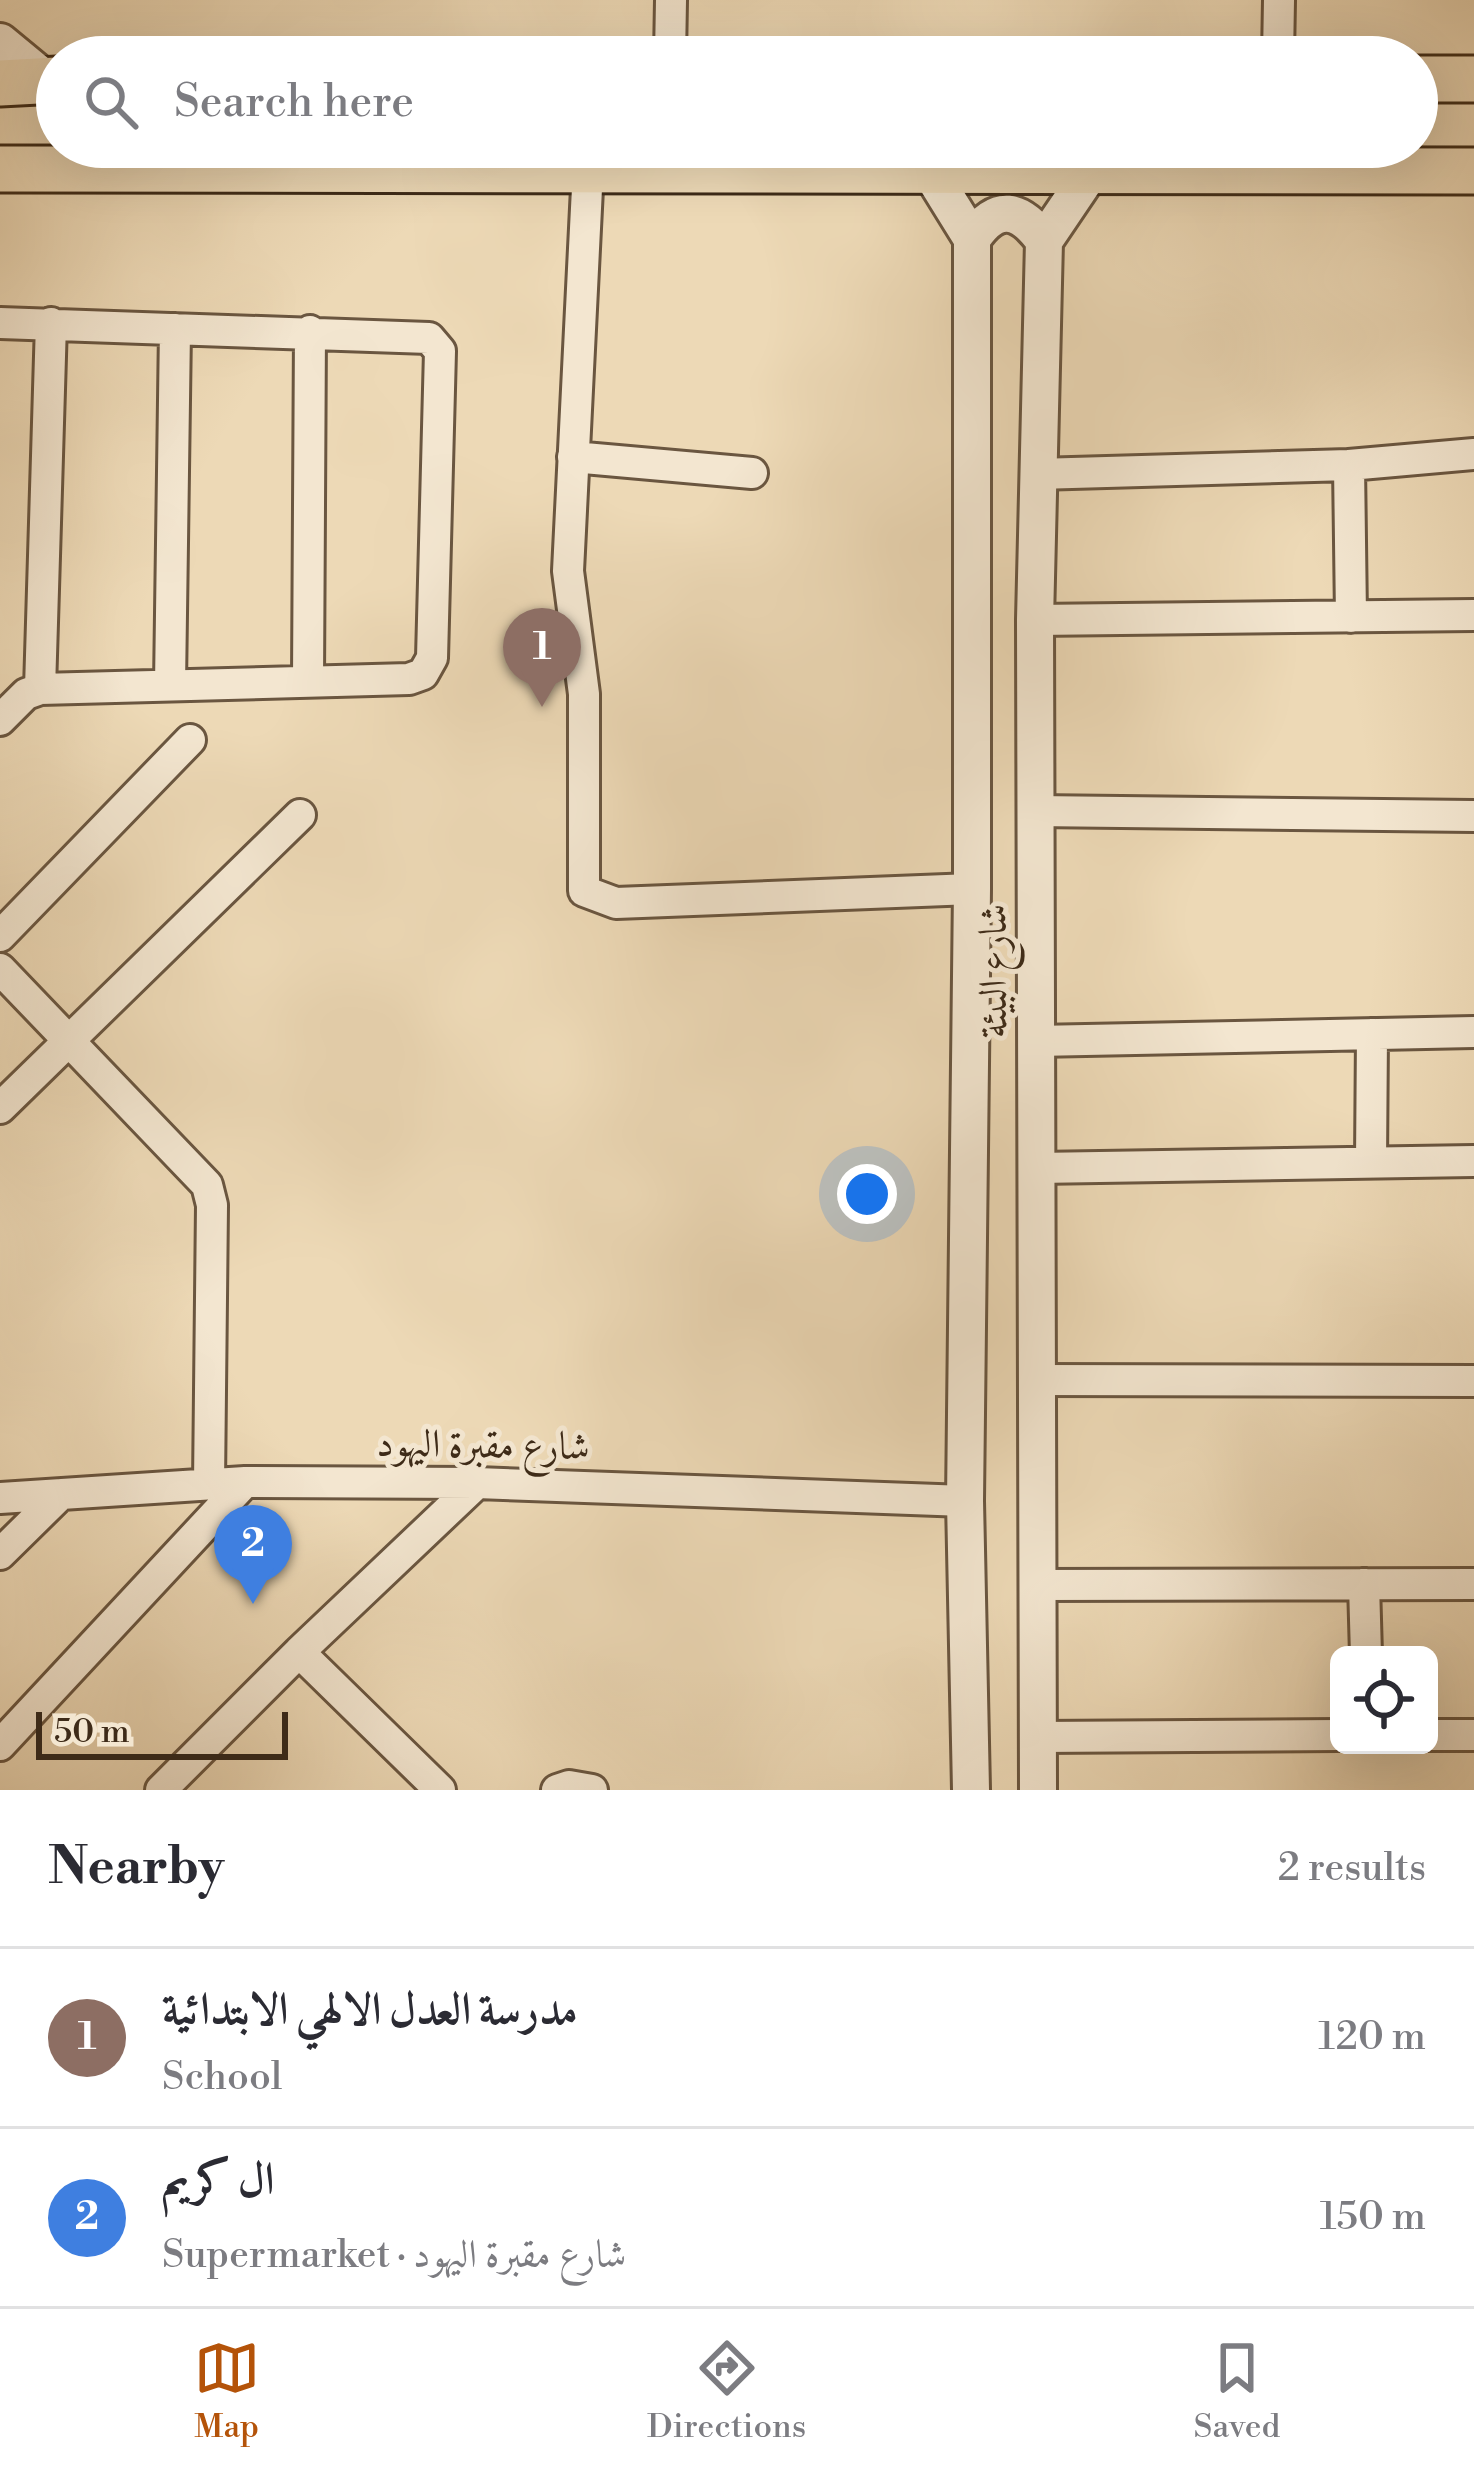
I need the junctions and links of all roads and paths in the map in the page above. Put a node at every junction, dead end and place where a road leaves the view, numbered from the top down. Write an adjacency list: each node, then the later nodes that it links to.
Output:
1 (671, 0): 3 (street)
2 (1279, 0): 4 (street)
3 (670, 36)
4 (1278, 36)
5 (0, 42): 6 (street)
6 (36, 68)
7 (1438, 79): 8 (main road)
8 (1474, 79)
9 (36, 81): 10 (main road)
10 (0, 83)
11 (588, 168): 12 (main road); 15 (main road); 24 (street)
12 (928, 168): 17 (street)
13 (1093, 168): 18 (street)
14 (1189, 168): 16 (main road)
15 (0, 169)
16 (1474, 171)
17 (972, 239): 18 (street); 39 (street, شارع البيئة)
18 (1045, 241): 27 (street, شارع البيئة)
19 (0, 323): 20 (street)
20 (50, 323): 21 (street); 33 (street)
21 (176, 328): 22 (street); 32 (street)
22 (310, 332): 31 (street); 31 (street)
23 (1474, 454): 25 (street)
24 (574, 457): 26 (street); 39 (street)
25 (1349, 465): 27 (street); 29 (street)
26 (752, 473)
27 (1037, 474): 30 (street, شارع البيئة)
28 (1474, 615): 29 (street)
29 (1351, 617): 30 (street)
30 (1035, 620): 36 (street, شارع البيئة)
31 (308, 682): 32 (street)
32 (170, 685): 33 (street)
33 (40, 689): 34 (street)
34 (0, 720)
35 (190, 740): 40 (street)
36 (1035, 811): 38 (street); 45 (street, شارع البيئة)
37 (300, 815): 44 (street)
38 (1474, 816)
39 (972, 889): 57 (street, شارع البيئة)
40 (0, 936)
41 (0, 969): 44 (street)
42 (1474, 1032): 43 (street)
43 (1372, 1034): 45 (street); 48 (street)
44 (69, 1038): 46 (street); 54 (street)
45 (1036, 1041): 49 (street, شارع البيئة)
46 (0, 1108)
47 (1474, 1161): 48 (street)
48 (1372, 1162): 49 (street)
49 (1037, 1168): 50 (street, شارع البيئة)
50 (1037, 1380): 51 (street); 61 (street, شارع البيئة)
51 (1474, 1381)
52 (245, 1482): 53 (street, شارع مقبرة اليهود); 54 (street, شارع مقبرة اليهود); 68 (street)
53 (478, 1483): 57 (street, شارع مقبرة اليهود); 63 (street)
54 (209, 1484): 55 (street, شارع مقبرة اليهود)
55 (61, 1494): 56 (street, شارع مقبرة اليهود); 58 (street)
56 (0, 1498)
57 (965, 1501): 73 (street, شارع البيئة)
58 (0, 1554)
59 (1364, 1584): 60 (street); 61 (street); 62 (street)
60 (1474, 1584)
61 (1038, 1586): 67 (street, شارع البيئة)
62 (1366, 1646)
63 (299, 1652): 69 (street); 70 (street)
64 (1438, 1735): 65 (street)
65 (1474, 1735)
66 (1330, 1736): 67 (street)
67 (1038, 1737): 74 (street, شارع البيئة)
68 (0, 1745)
69 (161, 1790)
70 (440, 1790)
71 (556, 1790): 72 (street)
72 (592, 1790)
73 (971, 1790)
74 (1038, 1790)

